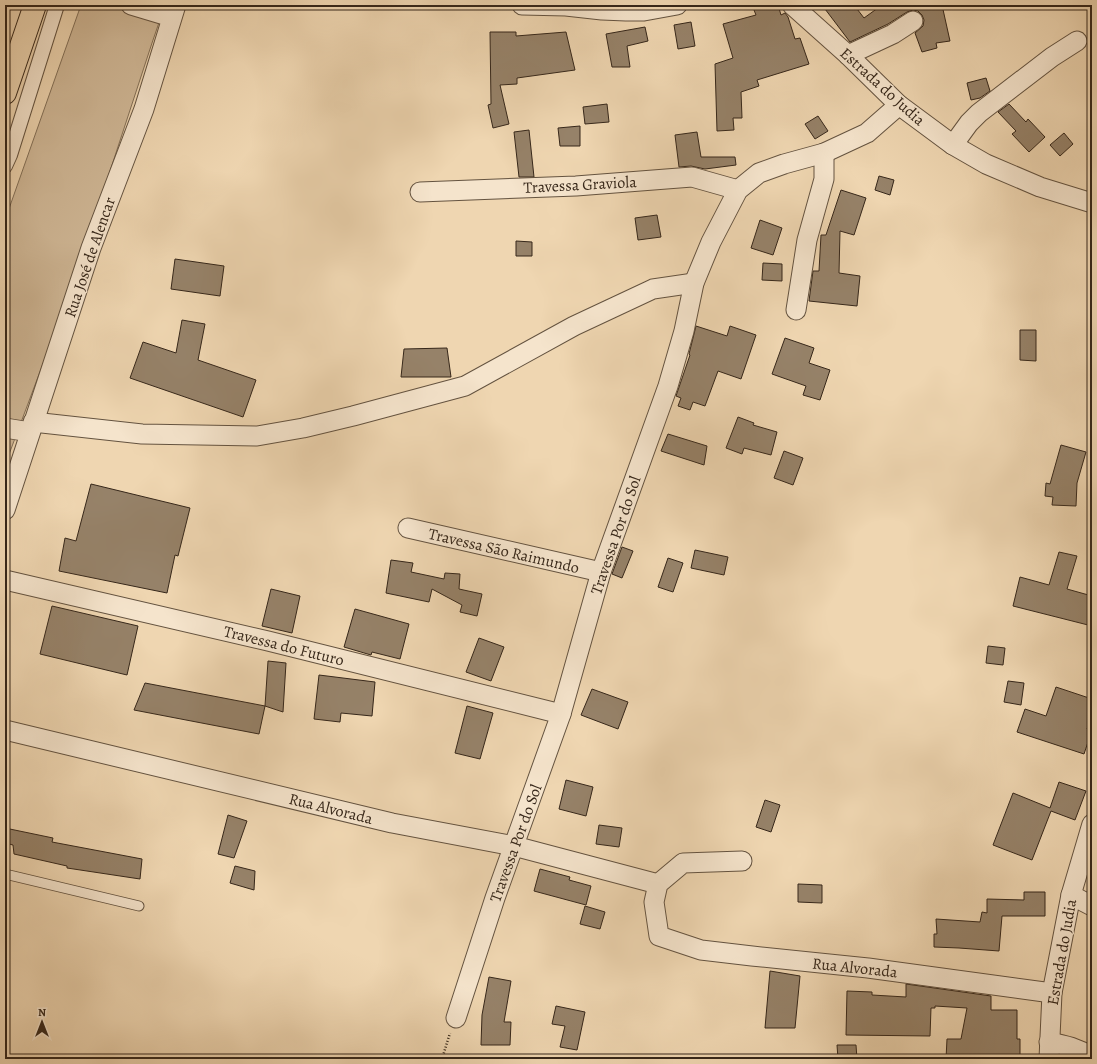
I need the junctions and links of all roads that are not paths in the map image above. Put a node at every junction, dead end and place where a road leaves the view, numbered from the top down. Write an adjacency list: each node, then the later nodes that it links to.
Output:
1 (35, 5): 11 (main road)
2 (57, 5): 15 (street)
3 (131, 5): 7 (street)
4 (522, 5): 5 (street)
5 (677, 5)
6 (792, 5): 10 (street, Estrada do Judia)
7 (174, 11): 21 (street, Rua José de Alencar)
8 (913, 21): 10 (street)
9 (1078, 41): 13 (street)
10 (848, 55): 12 (street, Estrada do Judia)
11 (5, 93)
12 (899, 105): 13 (street, Estrada do Judia); 14 (street, Travessa Por do Sol)
13 (953, 145): 18 (street, Estrada do Judia)
14 (824, 153): 16 (street, Travessa Por do Sol); 20 (street)
15 (5, 166)
16 (738, 190): 17 (street, Travessa Graviola); 19 (street, Travessa Por do Sol)
17 (420, 192)
18 (1092, 203)
19 (694, 283): 21 (street); 25 (street, Travessa Por do Sol)
20 (796, 310)
21 (32, 427): 22 (street); 23 (street, Rua José de Alencar)
22 (5, 428)
23 (5, 510)
24 (408, 528): 25 (street, Travessa São Raimundo)
25 (600, 572): 27 (street, Travessa Por do Sol)
26 (5, 580): 27 (street, Travessa do Futuro)
27 (562, 714): 30 (street, Travessa Por do Sol)
28 (5, 730): 30 (street, Rua Alvorada)
29 (1092, 824): 32 (street, Estrada do Judia)
30 (514, 846): 34 (street, Rua Alvorada); 39 (street, Travessa Por do Sol)
31 (742, 861): 34 (street)
32 (1086, 867): 35 (street, Estrada do Judia)
33 (5, 874): 36 (lane)
34 (658, 884): 38 (street, Rua Alvorada)
35 (1070, 895): 37 (street); 38 (street, Estrada do Judia)
36 (139, 906)
37 (1092, 906)
38 (1052, 993): 40 (street, Estrada do Judia)
39 (456, 1018)
40 (1049, 1051): 41 (street)
41 (1092, 1057)

